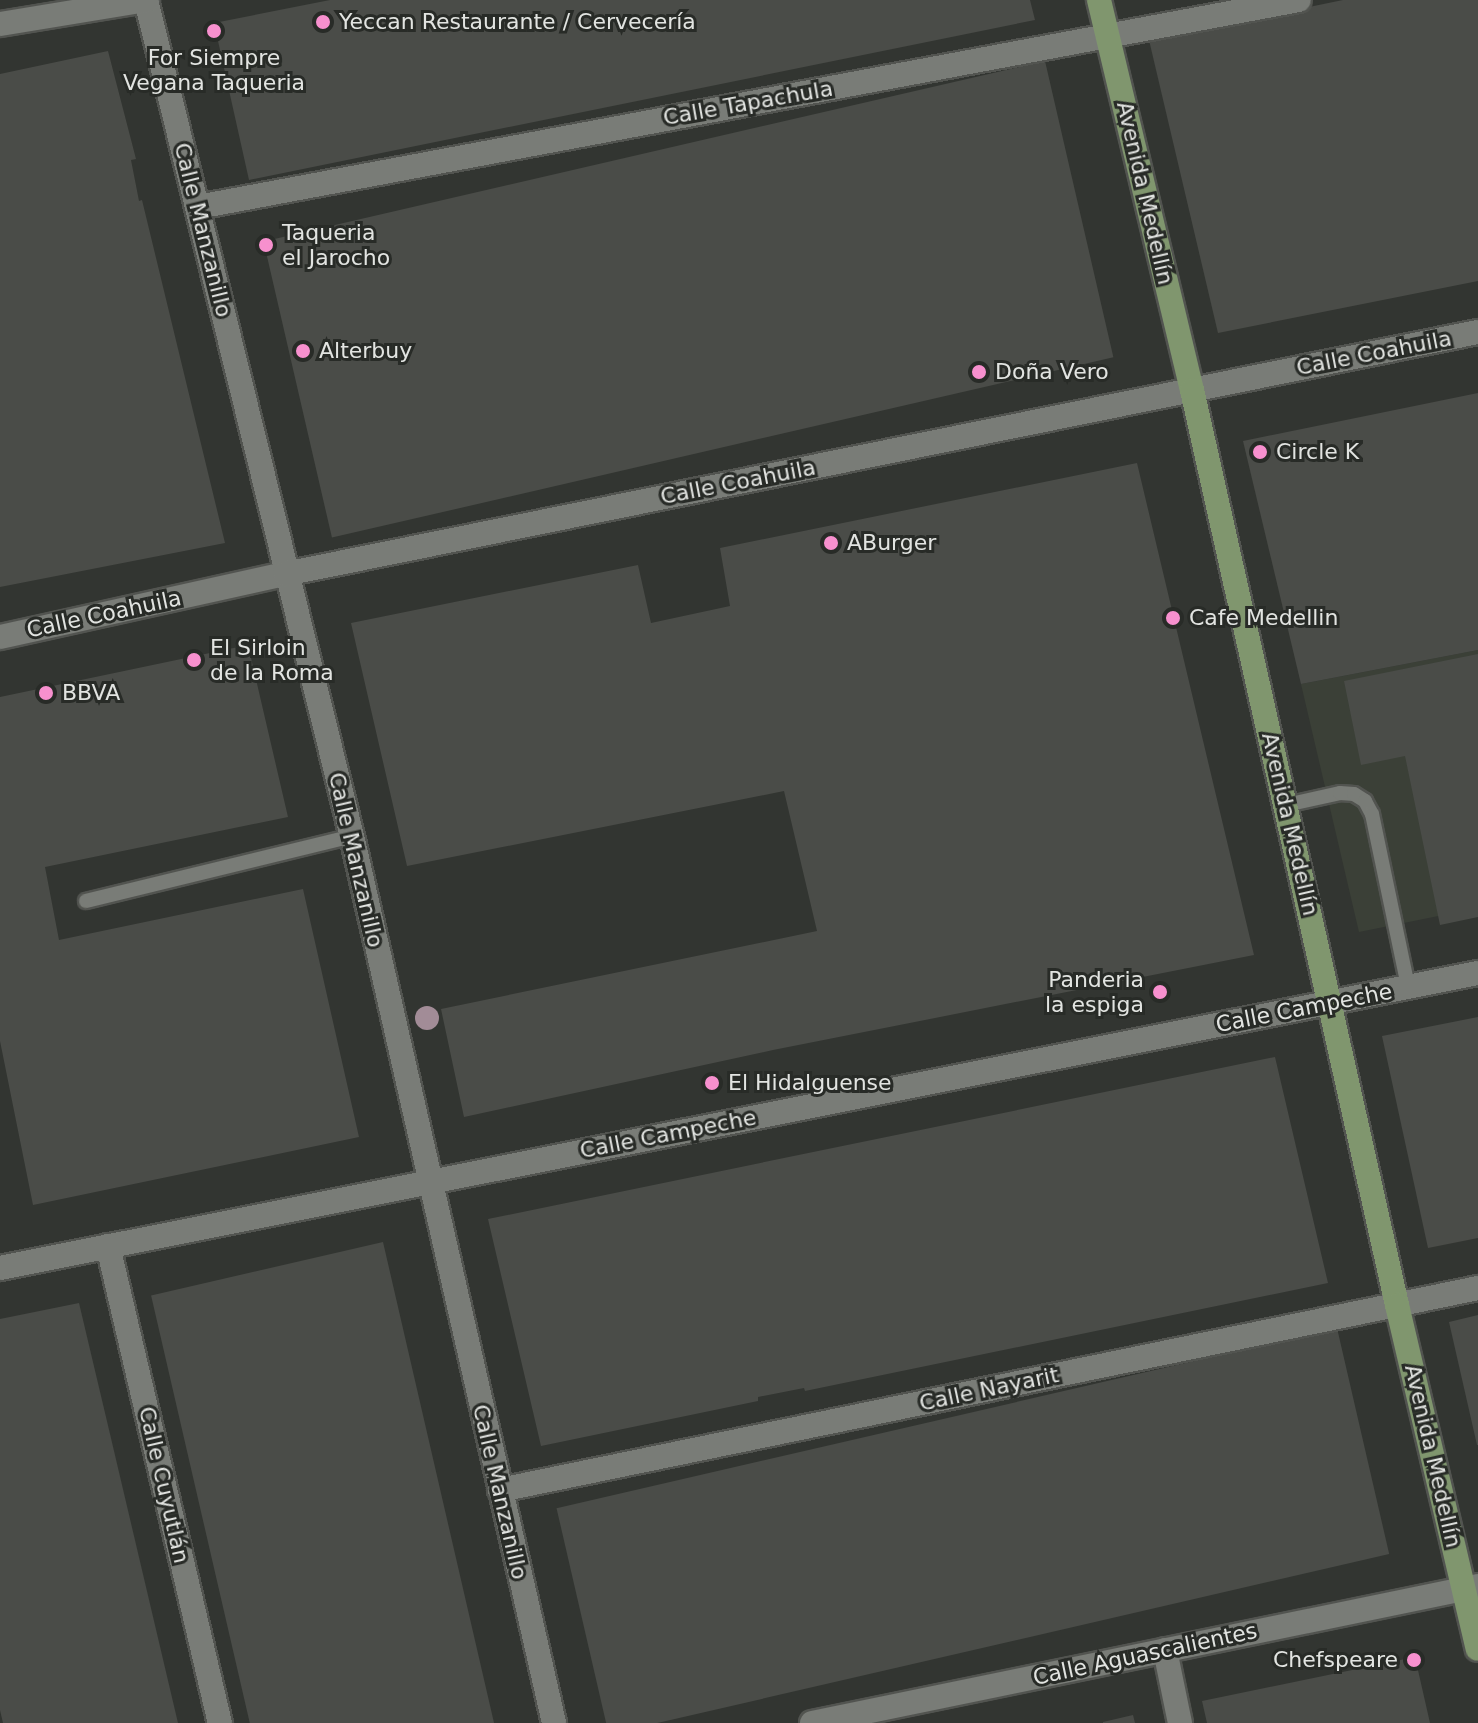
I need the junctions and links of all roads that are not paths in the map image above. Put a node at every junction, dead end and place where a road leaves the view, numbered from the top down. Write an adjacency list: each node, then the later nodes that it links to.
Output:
1 (146, 0): 4 (street); 6 (street, Calle Manzanillo)
2 (1099, 0): 5 (main road, Avenida Medellín)
3 (1299, 0): 5 (street, Calle Tapachula)
4 (0, 24)
5 (1108, 38): 6 (street, Calle Tapachula); 8 (main road, Avenida Medellín)
6 (198, 207): 9 (street, Calle Manzanillo)
7 (1478, 332): 8 (street, Calle Coahuila)
8 (1192, 390): 9 (street, Calle Coahuila); 11 (main road, Avenida Medellín)
9 (285, 574): 10 (street, Calle Coahuila); 12 (street, Calle Manzanillo)
10 (0, 637)
11 (1286, 805): 15 (lane); 16 (main road, Avenida Medellín)
12 (352, 836): 13 (lane); 17 (street, Calle Manzanillo)
13 (86, 901)
14 (1478, 973): 15 (street, Calle Campeche)
15 (1408, 987): 16 (street, Calle Campeche)
16 (1330, 1003): 17 (street, Calle Campeche); 21 (main road, Avenida Medellín)
17 (429, 1181): 18 (street, Calle Campeche); 22 (street, Calle Manzanillo)
18 (108, 1246): 19 (street, Calle Campeche); 27 (street, Calle Cuyutlán)
19 (0, 1268)
20 (1478, 1288): 21 (street, Calle Nayarit)
21 (1397, 1305): 22 (street, Calle Nayarit); 23 (main road, Avenida Medellín)
22 (500, 1490): 28 (street, Calle Manzanillo)
23 (1471, 1587): 24 (main road, Avenida Medellín); 25 (street, Calle Aguascalientes)
24 (1478, 1649)
25 (1165, 1650): 26 (street, Calle Aguascalientes); 30 (street)
26 (874, 1717): 29 (street, Calle Aguascalientes)
27 (220, 1723)
28 (554, 1723)
29 (812, 1723)
30 (1180, 1723)

